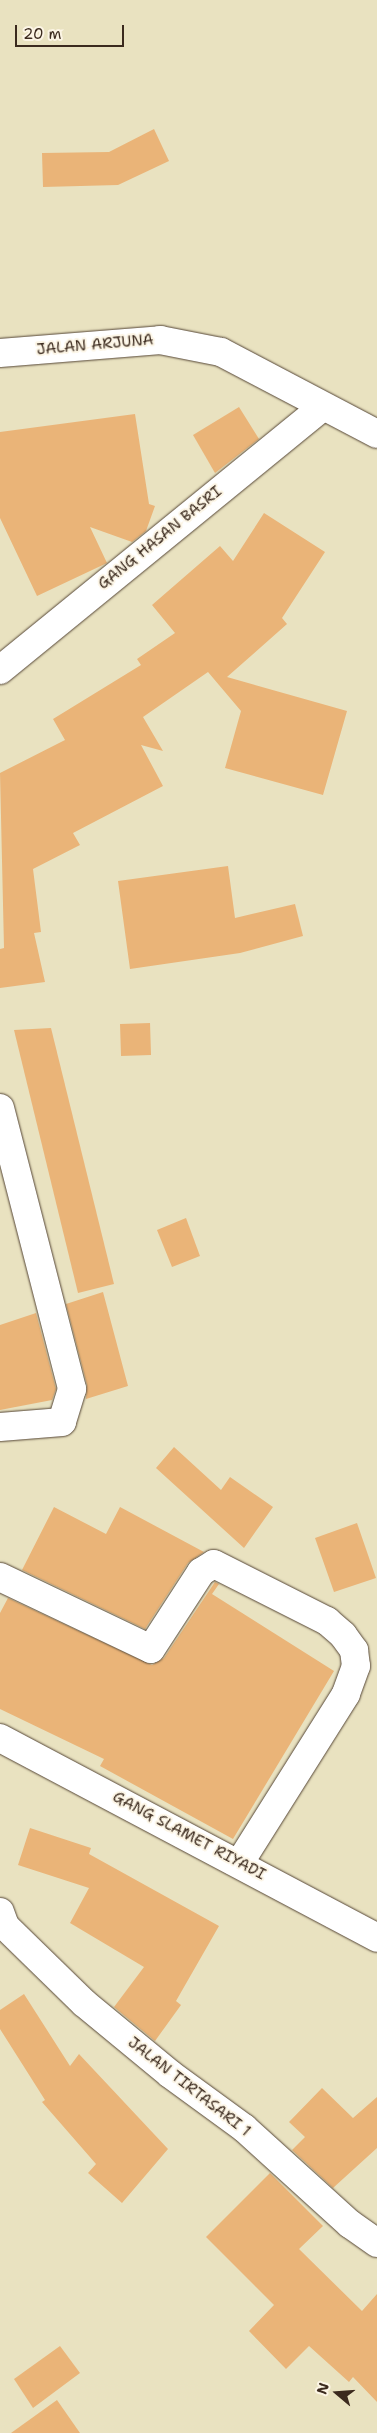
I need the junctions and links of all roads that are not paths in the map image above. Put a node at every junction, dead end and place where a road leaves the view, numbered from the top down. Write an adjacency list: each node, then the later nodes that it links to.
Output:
1 (0, 352): 2 (street, JALAN ARJUNA)
2 (321, 408): 3 (street, JALAN ARJUNA); 4 (street, GANG HASAN BASRI)
3 (377, 434)
4 (0, 670)
5 (0, 1108): 6 (street)
6 (0, 1427)
7 (0, 1577): 9 (street)
8 (0, 1738): 9 (street, GANG SLAMET RIYADI)
9 (240, 1862): 11 (street, GANG SLAMET RIYADI)
10 (2, 1923): 12 (street, JALAN TIRTASARI 1)
11 (377, 1938)
12 (377, 2243)

